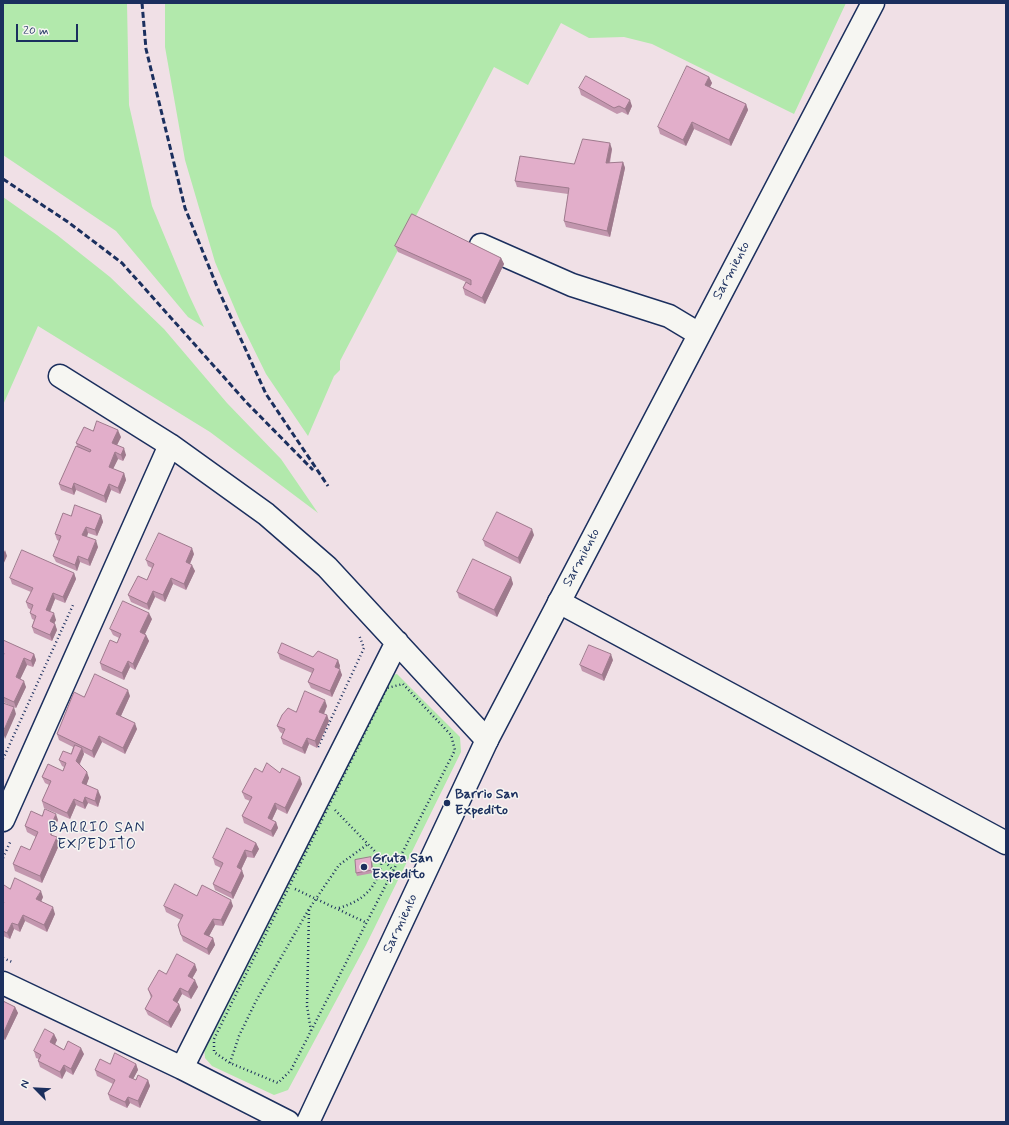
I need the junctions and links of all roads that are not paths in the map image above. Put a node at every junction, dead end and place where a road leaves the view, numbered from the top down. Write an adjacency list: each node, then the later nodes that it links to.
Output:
1 (873, 3): 3 (street, Sarmiento)
2 (481, 244): 3 (street)
3 (699, 334): 6 (street, Sarmiento)
4 (60, 376): 5 (street)
5 (170, 445): 7 (street); 9 (street)
6 (559, 602): 8 (street, Sarmiento); 10 (street)
7 (398, 642): 8 (street); 12 (street)
8 (487, 740): 14 (street, Sarmiento)
9 (8, 828)
10 (1006, 843)
11 (3, 983): 12 (street)
12 (182, 1068): 13 (street)
13 (288, 1122)
14 (308, 1122)

